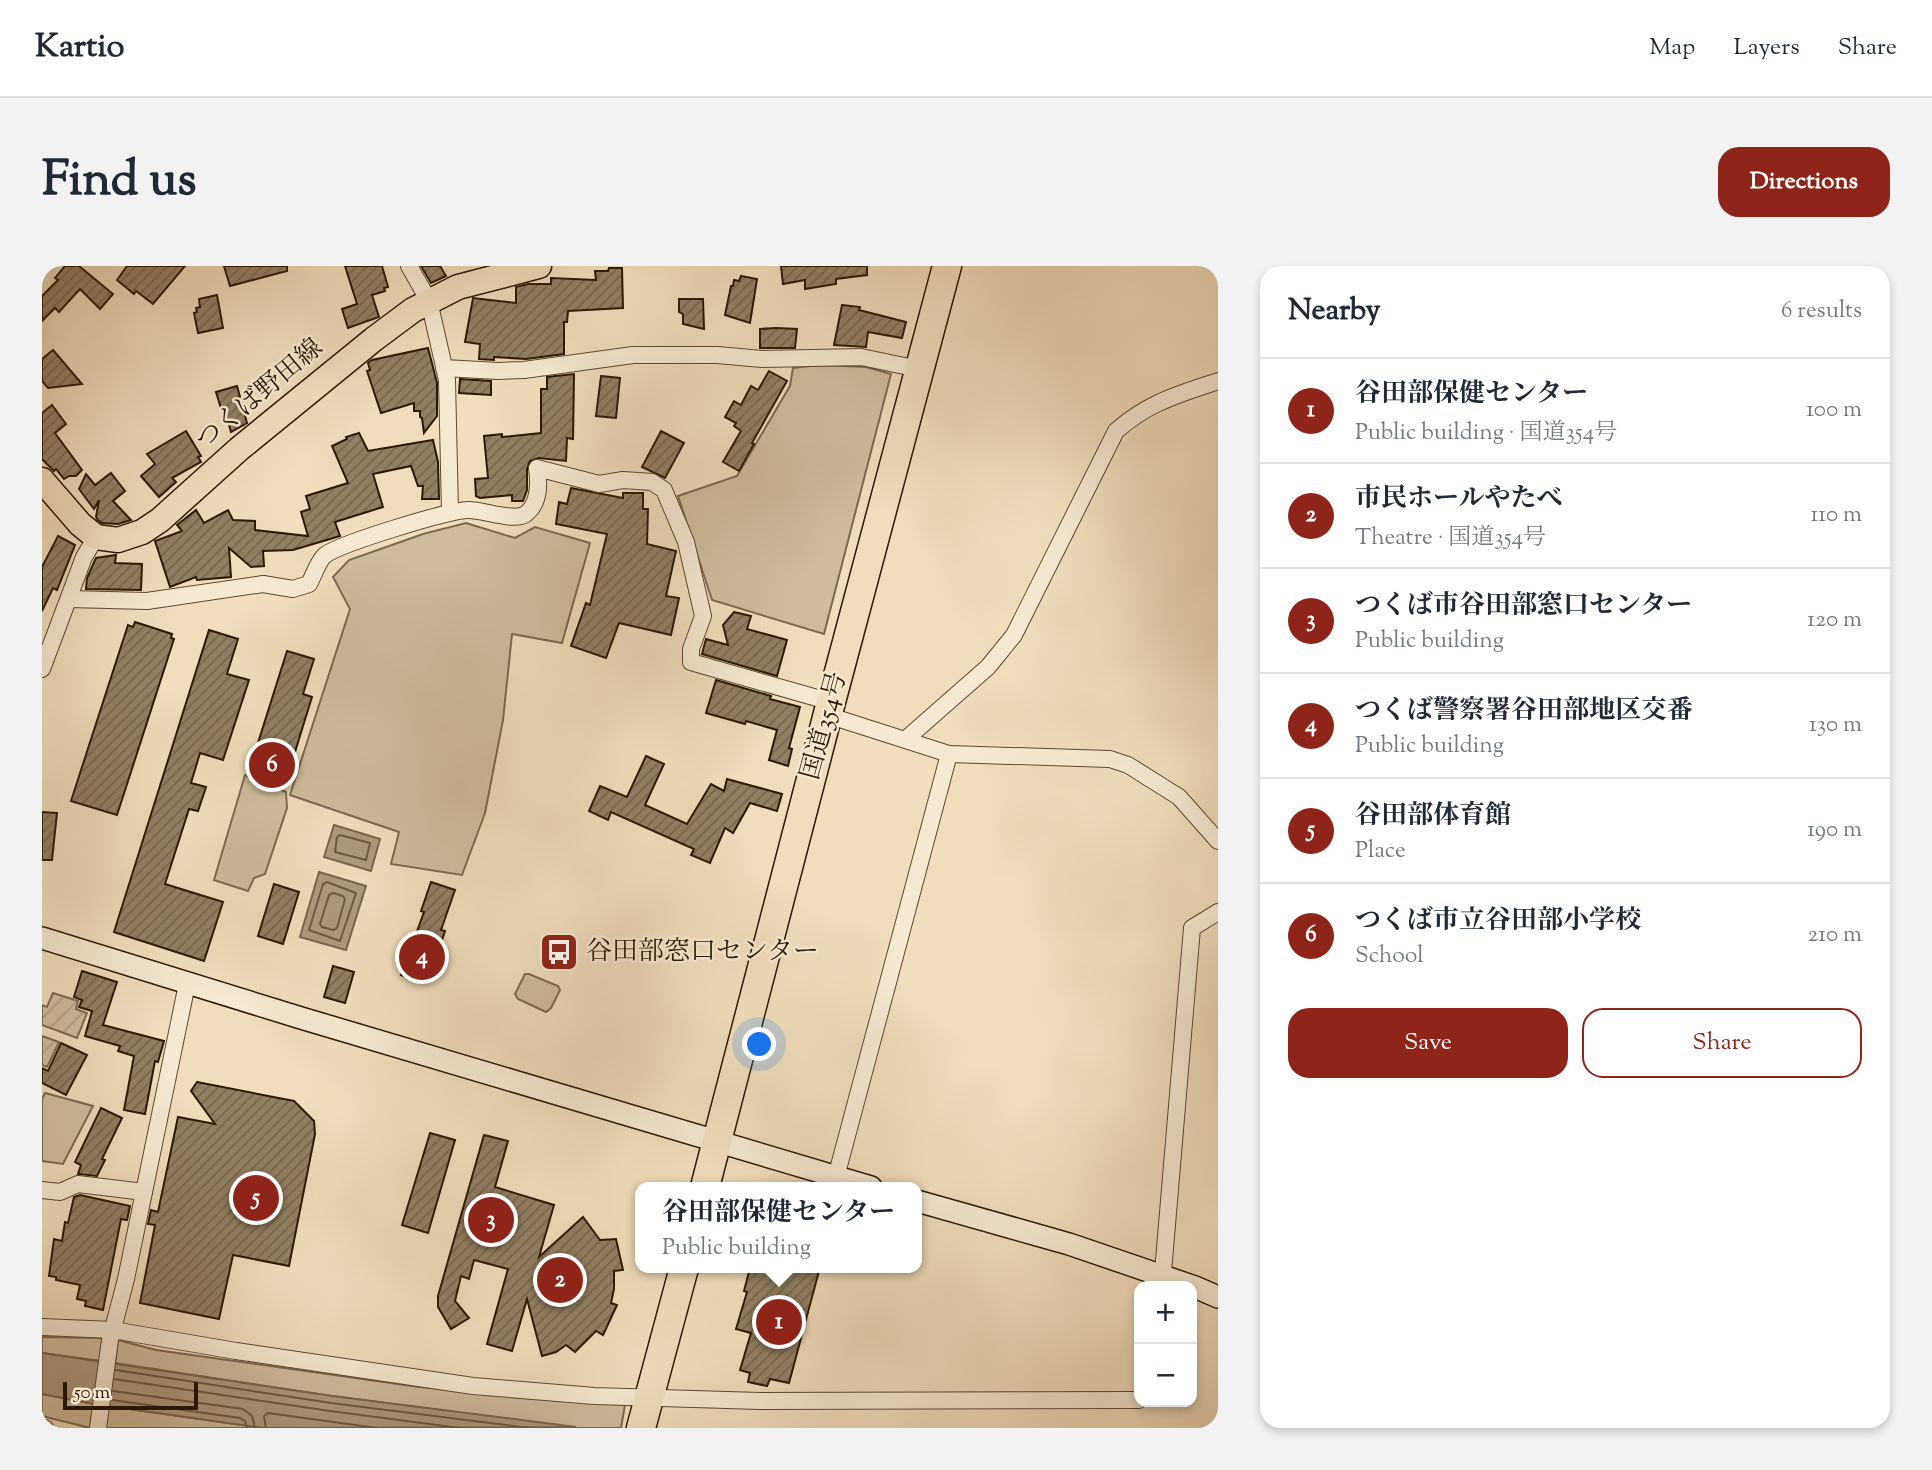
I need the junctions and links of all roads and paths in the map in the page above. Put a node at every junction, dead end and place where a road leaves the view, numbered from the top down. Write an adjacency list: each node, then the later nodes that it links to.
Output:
1 (408, 266): 5 (street)
2 (539, 266): 4 (main road, つくば野田線)
3 (947, 266): 7 (highway, 国道354号)
4 (508, 269): 5 (main road, つくば野田線)
5 (429, 301): 6 (street); 11 (main road, つくば野田線)
6 (444, 368): 7 (street); 10 (street)
7 (919, 369): 14 (highway, 国道354号)
8 (1218, 382): 15 (street)
9 (42, 480): 11 (main road)
10 (450, 512): 12 (street); 14 (street)
11 (96, 537): 12 (street)
12 (69, 599): 13 (street)
13 (42, 669)
14 (829, 709): 15 (street); 21 (highway, 国道354号)
15 (906, 739): 16 (street)
16 (949, 754): 17 (street); 22 (street)
17 (1218, 841)
18 (1218, 912): 29 (street)
19 (42, 938): 20 (street)
20 (187, 984): 21 (street); 26 (street)
21 (718, 1143): 22 (street); 23 (highway, 国道354号)
22 (836, 1177): 24 (street)
23 (706, 1182)
24 (854, 1182)
25 (42, 1190): 26 (street)
26 (144, 1192): 33 (street)
27 (922, 1202): 29 (street)
28 (683, 1273): 35 (highway)
29 (1162, 1281)
30 (1197, 1291): 31 (street)
31 (1218, 1297)
32 (42, 1327): 33 (street)
33 (112, 1335): 35 (street); 36 (street)
34 (1134, 1400): 35 (street)
35 (645, 1411)
36 (98, 1428)

